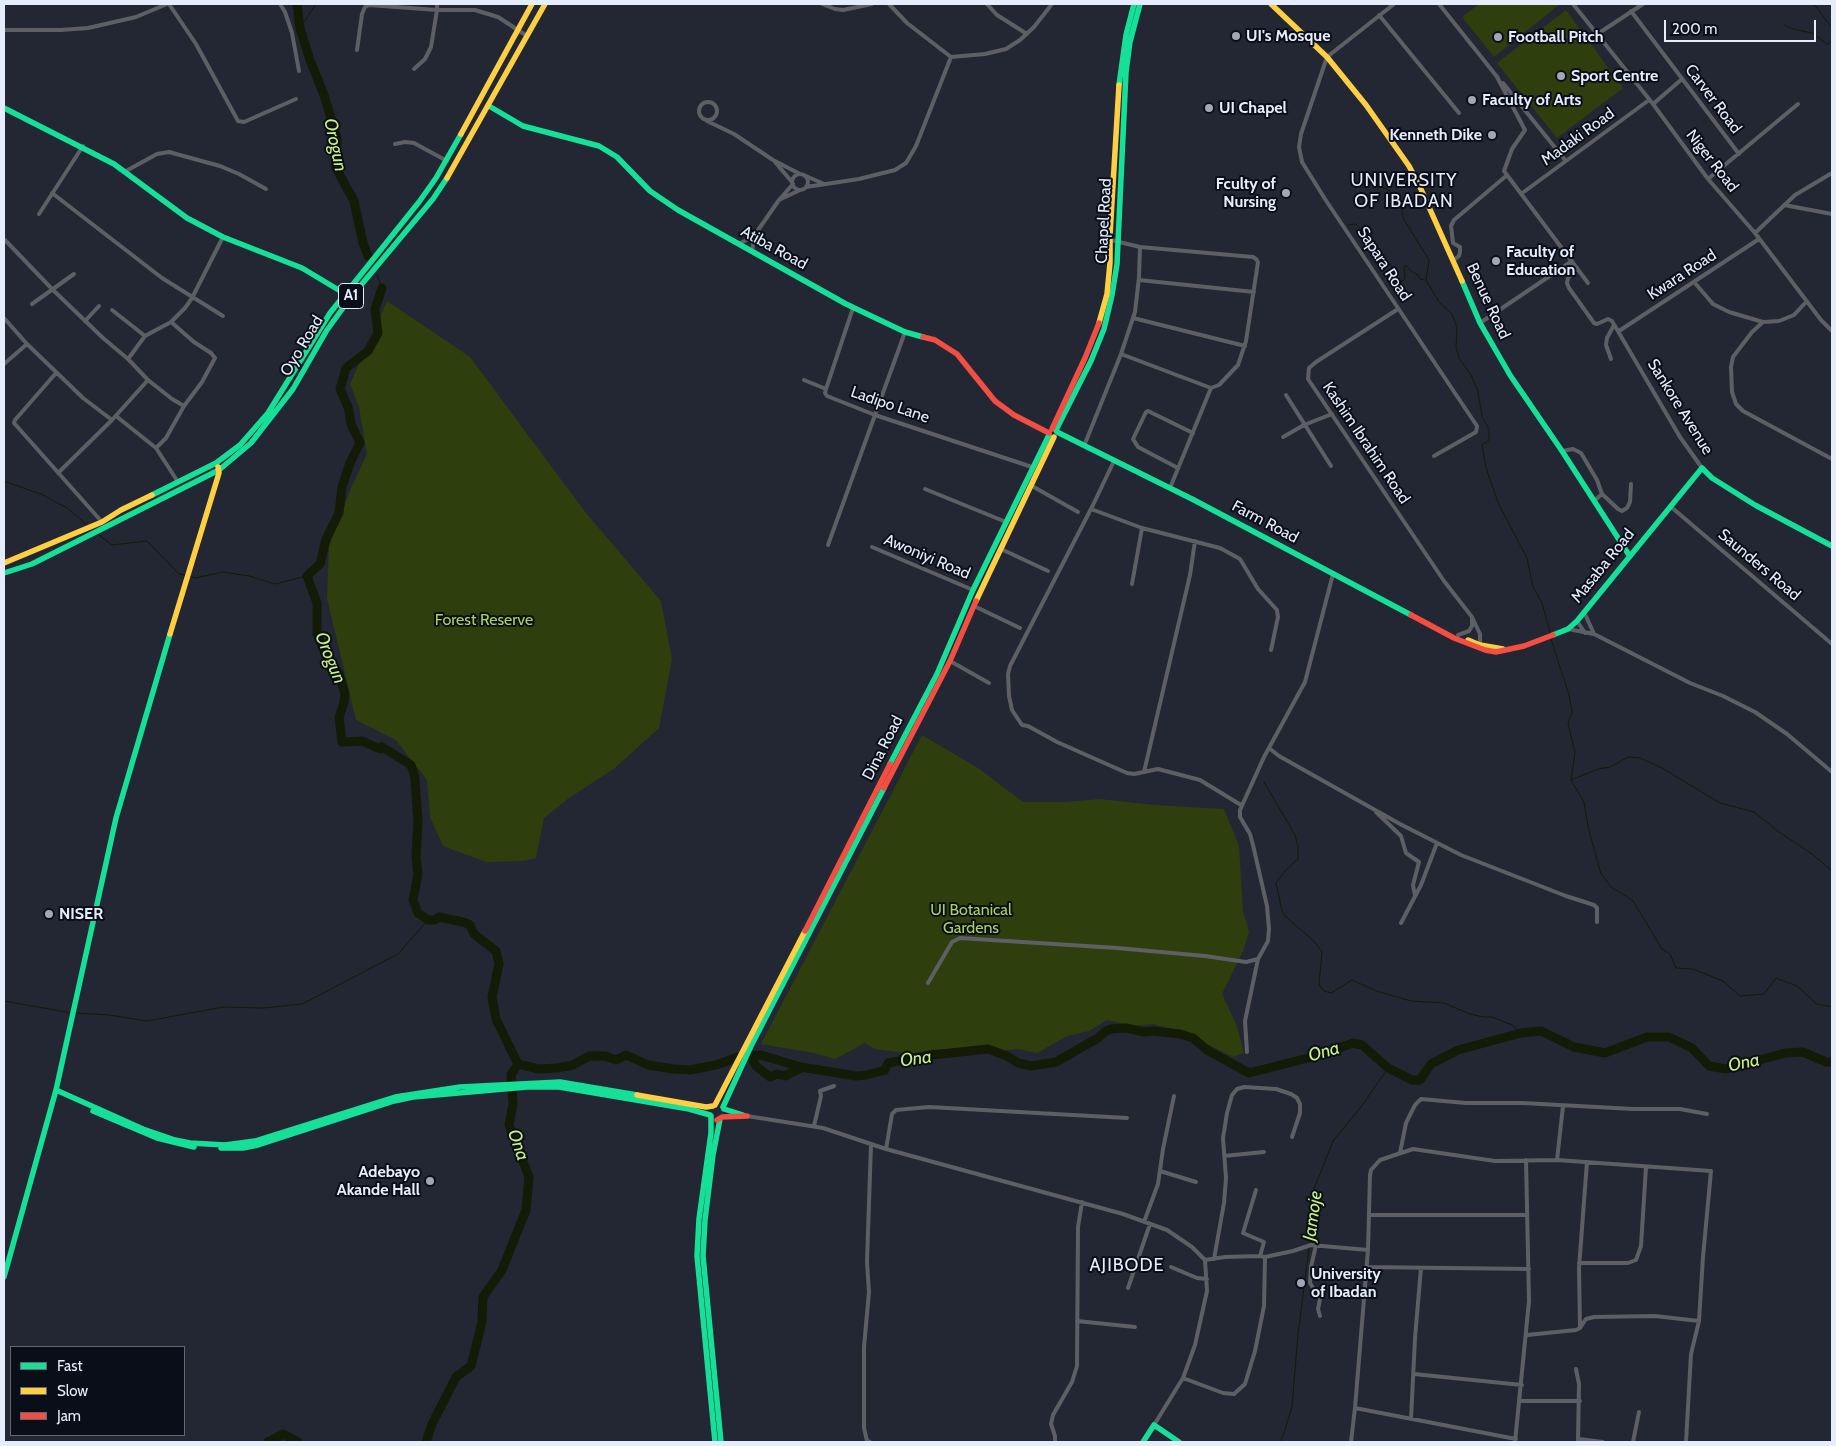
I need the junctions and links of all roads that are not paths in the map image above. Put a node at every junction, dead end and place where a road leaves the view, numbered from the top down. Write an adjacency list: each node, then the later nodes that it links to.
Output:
1 (168, 4): 21 (street); 33 (street)
2 (280, 4): 30 (street)
3 (437, 4): 18 (street)
4 (532, 4): 22 (main road, Oyo Road / A1)
5 (545, 4): 25 (main road, Oyo Road / A1)
6 (822, 4): 7 (street)
7 (872, 4)
8 (889, 4): 27 (street)
9 (987, 4): 23 (street)
10 (1052, 4): 23 (street)
11 (1134, 4): 70 (main road, Chapel Road)
12 (1140, 4): 70 (main road, Chapel Road)
13 (1271, 4): 28 (main road, Benue Road)
14 (1394, 4): 20 (street)
15 (1438, 4): 31 (street)
16 (1573, 4): 24 (street, Niger Road)
17 (1643, 4): 19 (street)
18 (437, 10): 22 (street); 26 (street); 29 (street)
19 (1631, 12): 24 (street); 32 (street, Carver Road)
20 (1379, 14): 28 (street); 38 (street)
21 (4, 30)
22 (518, 31): 25 (street); 45 (main road, Oyo Road / A1)
23 (1027, 34): 27 (street)
24 (1596, 35): 34 (street, Niger Road)
25 (528, 36): 36 (main road, Oyo Road / A1)
26 (357, 50)
27 (951, 57): 55 (street)
28 (1328, 57): 72 (main road, Benue Road); 91 (street, Sapara Road)
29 (414, 69)
30 (299, 71)
31 (1498, 76): 44 (street); 50 (street)
32 (1682, 78): 34 (street, Madaki Road); 42 (street, Carver Road)
33 (296, 99)
34 (1651, 102): 44 (street, Madaki Road); 52 (street, Niger Road)
35 (1798, 104): 42 (street)
36 (488, 106): 53 (main road, Oyo Road / A1); 71 (main road, Atiba Road)
37 (4, 108): 41 (main road)
38 (1458, 113)
39 (707, 121): 39 (street); 43 (street)
40 (395, 144): 45 (street)
41 (83, 146): 46 (main road); 59 (street)
42 (1739, 154): 52 (street)
43 (773, 160): 48 (street); 54 (street)
44 (1566, 160): 60 (street, Madaki Road)
45 (446, 161): 51 (main road, Oyo Road / A1)
46 (126, 171): 57 (street); 67 (main road)
47 (1832, 173): 62 (street)
48 (800, 174): 49 (street); 54 (street)
49 (806, 176): 55 (street); 56 (street)
50 (1506, 176): 60 (street); 72 (street)
51 (436, 178): 53 (main road); 84 (main road, Oyo Road / A1)
52 (1708, 179): 65 (street, Niger Road)
53 (443, 183): 85 (main road, Oyo Road / A1)
54 (792, 183): 58 (street); 61 (street)
55 (824, 184): 56 (street)
56 (806, 187): 58 (street)
57 (266, 189)
58 (801, 190): 61 (street)
59 (52, 193): 63 (street); 86 (street)
60 (1521, 194): 76 (street)
61 (779, 200): 66 (street)
62 (1784, 205): 64 (street); 65 (street)
63 (39, 214)
64 (1832, 214)
65 (1755, 233): 68 (street, Niger Road)
66 (754, 236): 71 (street); 74 (street)
67 (223, 237): 84 (main road); 86 (street)
68 (1759, 239): 80 (street, Kwara Road); 87 (street, Niger Road)
69 (5, 240): 82 (street)
70 (1114, 240): 73 (street); 122 (main road, Chapel Road)
71 (739, 244): 74 (main road, Atiba Road)
72 (1450, 244): 75 (main road, Benue Road); 75 (street)
73 (1140, 247): 79 (street); 83 (street)
74 (752, 252): 90 (main road, Atiba Road)
75 (1454, 260): 99 (main road, Benue Road)
76 (1572, 261): 77 (street); 99 (street)
77 (1577, 268): 81 (street); 100 (street)
78 (74, 274): 82 (street)
79 (1139, 280): 83 (street); 95 (street)
80 (1694, 282): 98 (street); 101 (street, Kwara Road)
81 (1588, 283)
82 (52, 289): 88 (street); 96 (street)
83 (1254, 292): 106 (street)
84 (344, 294): 85 (main road); 131 (main road, Oyo Road / A1)
85 (350, 297): 136 (main road, Oyo Road / A1)
86 (192, 298): 93 (street); 97 (street)
87 (1806, 302): 98 (street); 102 (street, Niger Road)
88 (32, 304)
89 (99, 306): 96 (street)
90 (854, 308): 103 (main road, Atiba Road); 115 (street, Ladipo Lane)
91 (1398, 309): 118 (street, Kashim Ibrahim Road); 128 (street, Sapara Road)
92 (112, 310): 104 (street)
93 (223, 316)
94 (4, 318): 105 (street)
95 (1133, 318): 106 (street); 107 (street)
96 (85, 321): 108 (street)
97 (171, 322): 104 (street); 117 (street)
98 (1763, 322): 130 (street)
99 (1480, 323): 127 (main road, Benue Road)
100 (1614, 325): 101 (street, Sankore Avenue); 109 (street)
101 (1619, 331): 135 (street, Sankore Avenue)
102 (1832, 331)
103 (906, 332): 119 (street); 122 (main road, Atiba Road)
104 (145, 336): 108 (street)
105 (27, 344): 110 (street); 111 (street)
106 (1245, 346): 114 (street)
107 (1121, 354): 114 (street); 125 (street)
108 (128, 359): 112 (street)
109 (1611, 359)
110 (4, 364)
111 (56, 373): 120 (street); 137 (street)
112 (148, 380): 117 (street); 120 (street)
113 (804, 380): 115 (street)
114 (1211, 388): 123 (street)
115 (826, 389): 119 (street, Ladipo Lane)
116 (1286, 395): 121 (street)
117 (184, 406): 126 (street)
118 (1332, 414): 121 (street); 165 (street, Kashim Ibrahim Road)
119 (875, 415): 133 (street, Ladipo Lane); 152 (street)
120 (114, 418): 126 (street); 137 (street)
121 (1304, 425): 124 (street); 132 (street)
122 (1053, 433): 125 (main road, Farm Road); 133 (main road, Dina Road); 140 (main road, Dina Road)
123 (1193, 433): 134 (street); 134 (street)
124 (1283, 437)
125 (1084, 446): 129 (main road, Farm Road)
126 (156, 448): 138 (street)
127 (1562, 451): 143 (street); 144 (main road, Benue Road)
128 (1434, 456)
129 (1114, 460): 141 (main road, Farm Road); 146 (street)
130 (1832, 460)
131 (216, 463): 136 (main road); 138 (main road, Oyo Road / A1)
132 (1332, 466)
133 (1032, 467): 148 (main road, Dina Road)
134 (1178, 468): 141 (street)
135 (1702, 468): 145 (main road, Masaba Road); 153 (main road, Sankore Avenue)
136 (219, 470): 149 (main road, Oyo Road / A1); 194 (main road)
137 (58, 473): 149 (street)
138 (178, 482): 149 (main road, Oyo Road / A1)
139 (1631, 484): 143 (street)
140 (1032, 486): 147 (street); 155 (main road, Dina Road)
141 (1170, 488): 160 (main road, Farm Road)
142 (925, 490): 148 (street)
143 (1602, 494): 144 (street)
144 (1593, 501): 156 (main road, Benue Road)
145 (1670, 506): 156 (main road, Masaba Road); 173 (street, Saunders Road)
146 (1091, 509): 150 (street); 180 (street)
147 (1078, 512)
148 (1006, 522): 162 (main road, Dina Road)
149 (101, 525): 157 (main road, Oyo Road / A1); 159 (main road, Oyo Road / A1)
150 (1142, 528): 151 (street); 161 (street)
151 (1195, 541): 175 (street); 180 (street)
152 (828, 544)
153 (1832, 546)
154 (872, 547): 162 (street, Awoniyi Road)
155 (1002, 549): 158 (street); 163 (main road, Dina Road)
156 (1629, 555): 164 (main road, Masaba Road)
157 (4, 563)
158 (1048, 571)
159 (4, 574)
160 (1334, 574): 169 (main road, Farm Road); 179 (street)
161 (1132, 584)
162 (973, 590): 177 (main road, Dina Road)
163 (974, 606): 167 (street); 177 (main road, Dina Road)
164 (1584, 612): 166 (main road, Masaba Road); 171 (street)
165 (1472, 617): 172 (street); 174 (street, Kashim Ibrahim Road)
166 (1577, 621): 168 (main road, Masaba Road); 170 (street)
167 (1020, 628)
168 (1568, 630): 170 (street); 176 (main road, Masaba Road)
169 (1446, 632): 172 (main road, Farm Road); 176 (main road, Farm Road)
170 (1585, 632): 171 (street)
171 (1594, 634): 181 (street)
172 (1458, 635): 174 (main road, Farm Road)
173 (1832, 644)
174 (1480, 645): 176 (main road, Farm Road)
175 (1271, 650)
176 (1505, 650)
177 (947, 660): 178 (street); 191 (main road, Dina Road)
178 (990, 683)
179 (1269, 748): 182 (street); 183 (street)
180 (1144, 772): 182 (street)
181 (1832, 772)
182 (1241, 805): 188 (street)
183 (1374, 809): 184 (street); 185 (street)
184 (1437, 843): 185 (street); 186 (street)
185 (1415, 896): 187 (street)
186 (1597, 922)
187 (1401, 923)
188 (1258, 959): 189 (street); 190 (street)
189 (928, 983)
190 (1247, 1052)
191 (736, 1072): 196 (main road); 198 (main road)
192 (526, 1085): 194 (main road); 196 (main road); 200 (main road)
193 (834, 1086): 204 (street)
194 (55, 1092): 233 (main road)
195 (1174, 1096): 215 (street)
196 (714, 1105): 198 (main road); 200 (main road)
197 (1563, 1106): 199 (street); 209 (street); 212 (street)
198 (723, 1108): 201 (main road); 202 (main road)
199 (1707, 1114)
200 (710, 1116): 202 (main road); 254 (main road)
201 (747, 1116): 202 (main road); 204 (street)
202 (721, 1118): 255 (main road)
203 (1128, 1118): 207 (street)
204 (814, 1126): 206 (street)
205 (1292, 1137): 210 (street)
206 (871, 1144): 207 (street); 256 (street)
207 (886, 1149): 218 (street)
208 (1264, 1152): 210 (street)
209 (1400, 1154): 211 (street); 219 (street)
210 (1224, 1156): 226 (street)
211 (1526, 1160): 212 (street); 220 (street)
212 (1557, 1160): 213 (street)
213 (1587, 1162): 214 (street); 228 (street)
214 (1646, 1167): 228 (street); 238 (street)
215 (1160, 1171): 216 (street); 221 (street)
216 (1196, 1182)
217 (1256, 1190): 225 (street)
218 (1082, 1202): 221 (street); 237 (street)
219 (1368, 1215): 220 (street); 224 (street)
220 (1527, 1215): 232 (street)
221 (1144, 1222): 222 (street)
222 (1150, 1224): 227 (street); 235 (street)
223 (1316, 1245): 224 (street); 225 (street); 236 (street)
224 (1368, 1250): 230 (street)
225 (1262, 1256): 226 (street); 244 (street)
226 (1214, 1259): 227 (street)
227 (1205, 1260): 234 (street)
228 (1579, 1263): 240 (street)
229 (1171, 1268): 234 (street)
230 (1366, 1268): 231 (street); 248 (street)
231 (1421, 1268): 232 (street); 243 (street)
232 (1528, 1269): 241 (street)
233 (4, 1277)
234 (1207, 1279): 244 (street)
235 (1128, 1288)
236 (1320, 1316)
237 (1077, 1321): 239 (street); 257 (street)
238 (1700, 1321): 240 (street); 263 (street)
239 (1134, 1327)
240 (1580, 1328): 241 (street)
241 (1527, 1335): 245 (street)
242 (1576, 1369): 247 (street)
243 (1414, 1374): 245 (street); 250 (street)
244 (1183, 1378): 251 (street)
245 (1522, 1385): 246 (street)
246 (1520, 1401): 247 (street); 252 (street)
247 (1580, 1402): 253 (street)
248 (1356, 1408): 250 (street); 260 (street)
249 (1639, 1412): 262 (street)
250 (1411, 1419): 252 (street)
251 (1154, 1425): 258 (main road); 259 (main road)
252 (1515, 1440)
253 (1578, 1441): 261 (street)
254 (715, 1442)
255 (721, 1442)
256 (870, 1442)
257 (1055, 1442)
258 (1143, 1442)
259 (1179, 1442)
260 (1351, 1442)
261 (1603, 1442)
262 (1633, 1442)
263 (1686, 1442)

